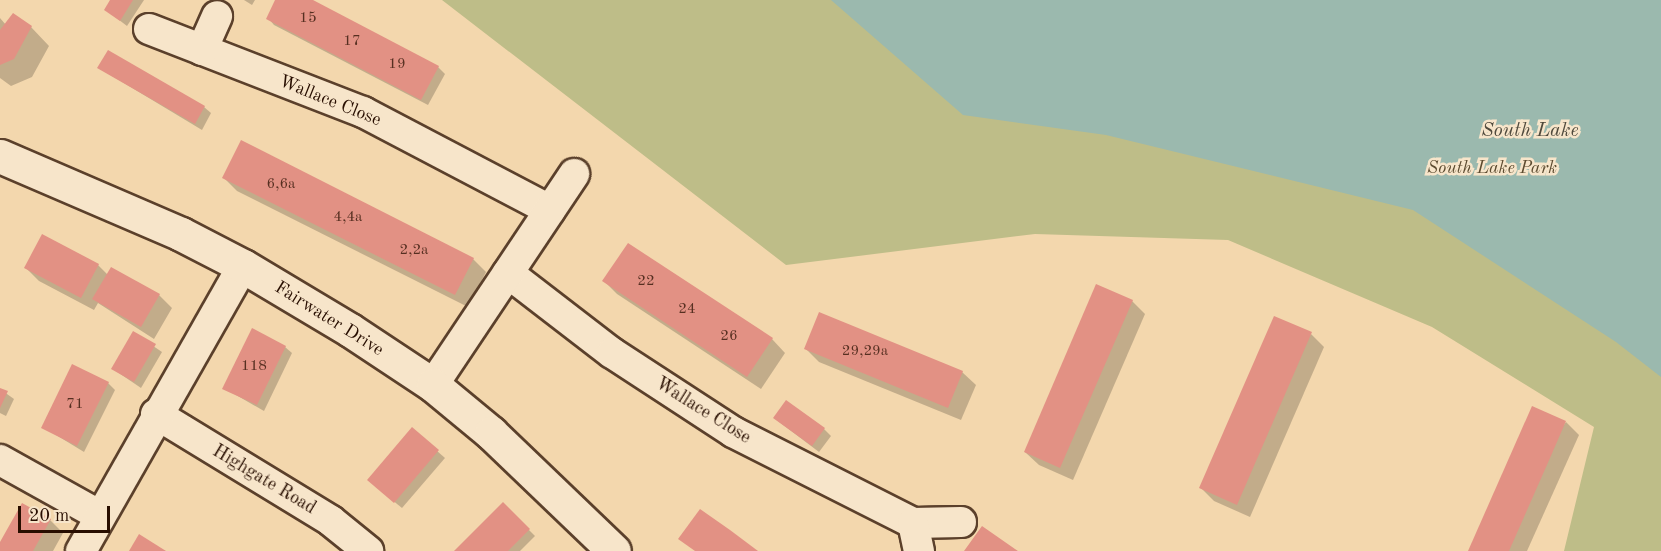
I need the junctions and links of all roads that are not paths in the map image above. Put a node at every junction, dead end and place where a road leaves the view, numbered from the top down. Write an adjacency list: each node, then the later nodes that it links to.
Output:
1 (218, 16): 3 (street)
2 (149, 29): 3 (street, Wallace Close)
3 (202, 50): 6 (street, Wallace Close)
4 (0, 156): 7 (street, Fairwater Drive)
5 (574, 174): 6 (street)
6 (550, 210): 8 (street)
7 (243, 266): 9 (street, Fairwater Drive); 10 (street)
8 (508, 273): 9 (street); 14 (street, Wallace Close)
9 (433, 385): 17 (street, Fairwater Drive)
10 (156, 414): 12 (street); 16 (street, Highgate Road)
11 (0, 460): 12 (street)
12 (99, 515): 15 (street)
13 (961, 522): 14 (street, Wallace Close)
14 (916, 537)
15 (81, 551)
16 (368, 551)
17 (614, 551)

